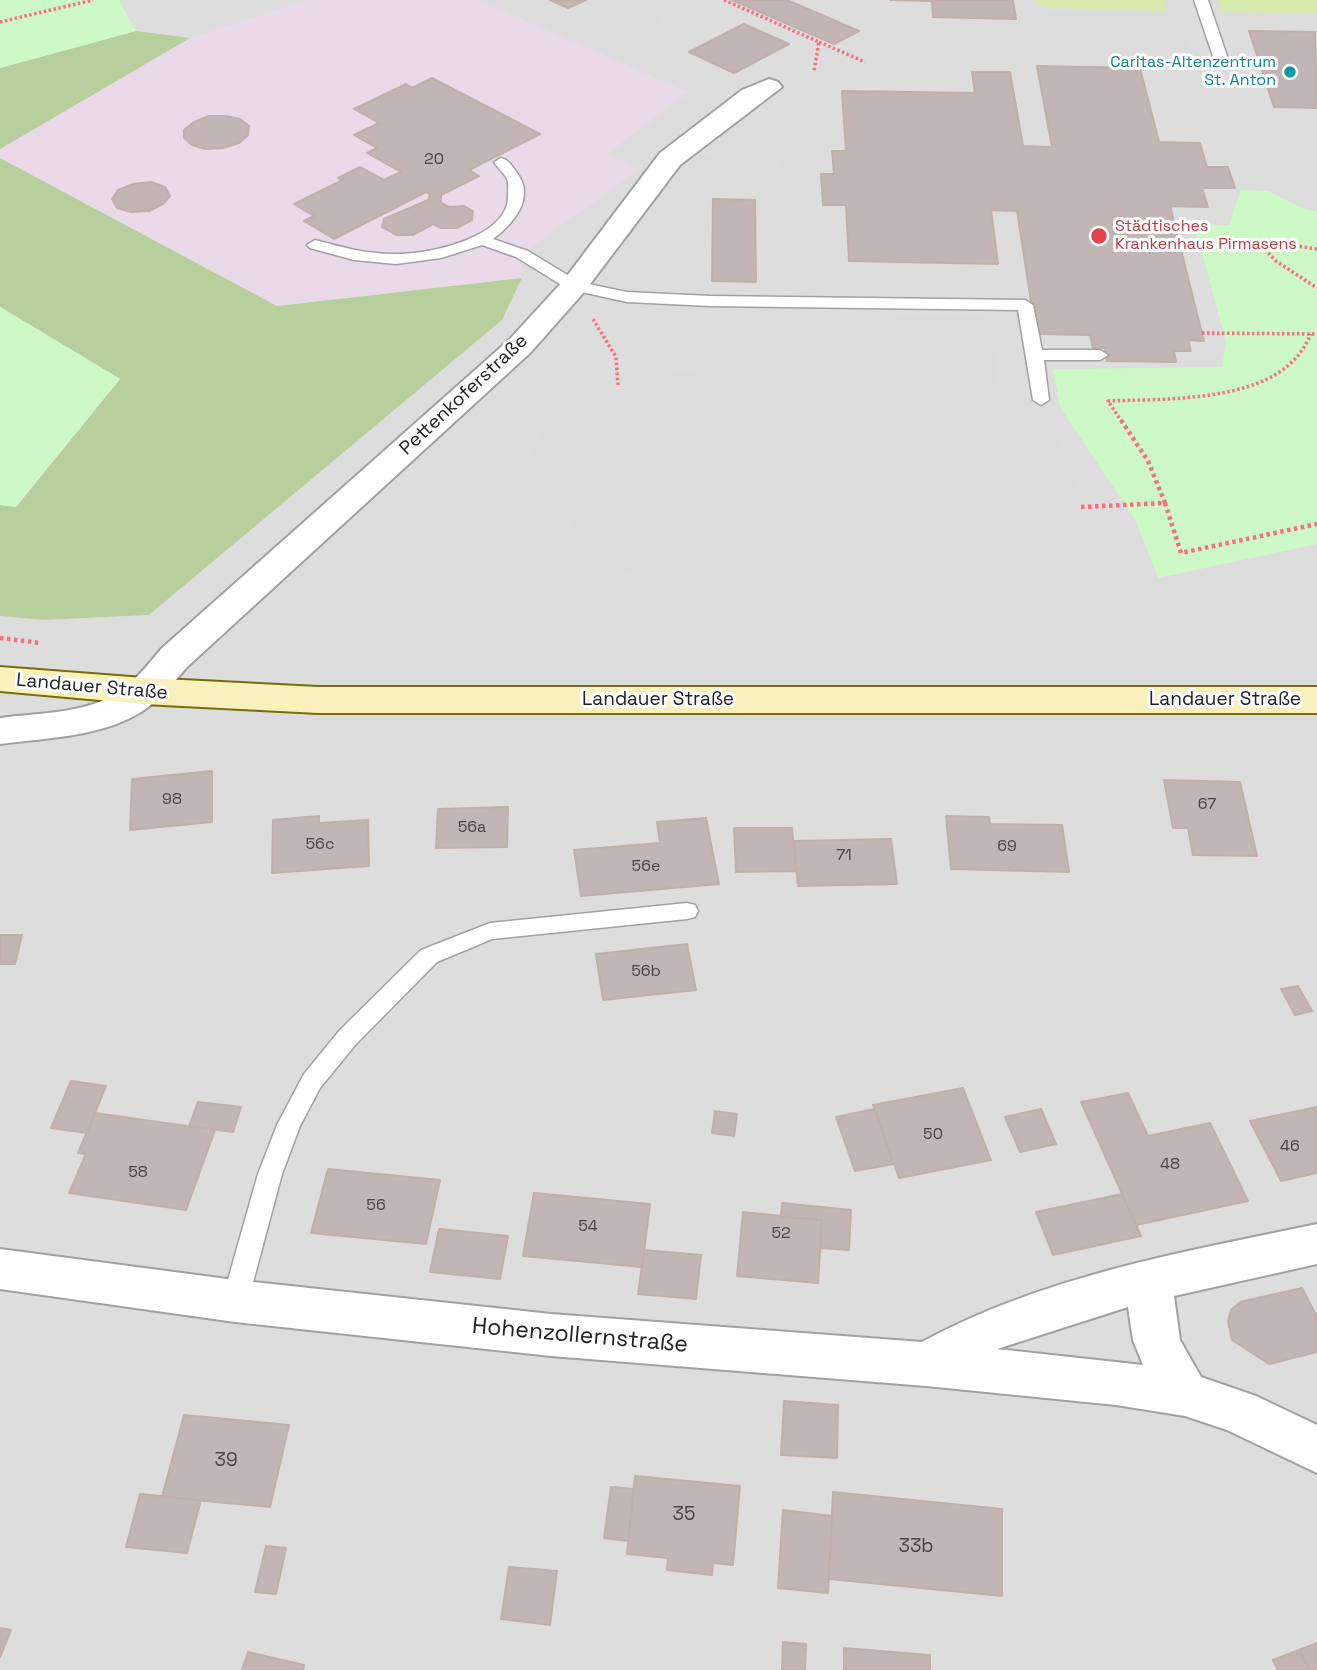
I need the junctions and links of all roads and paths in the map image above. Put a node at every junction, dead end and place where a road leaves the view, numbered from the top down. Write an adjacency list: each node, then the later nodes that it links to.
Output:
1 (93, 0): 4 (path)
2 (724, 0): 5 (path)
3 (1201, 0): 7 (lane)
4 (0, 22)
5 (819, 41): 6 (path); 8 (path)
6 (864, 62)
7 (1222, 62)
8 (814, 71)
9 (769, 87): 14 (street, Pettenkoferstraße)
10 (501, 162): 11 (lane)
11 (482, 240): 12 (lane); 14 (lane)
12 (316, 245)
13 (1317, 249): 15 (path)
14 (574, 286): 19 (lane); 28 (street, Pettenkoferstraße)
15 (1317, 288)
16 (1202, 332): 17 (path)
17 (1311, 334): 18 (path); 24 (path)
18 (1317, 334)
19 (1035, 355): 20 (lane); 23 (lane)
20 (1100, 355)
21 (616, 357): 22 (path)
22 (618, 385)
23 (1041, 400)
24 (1165, 503): 25 (path); 26 (path)
25 (1081, 507)
26 (1317, 524)
27 (0, 679): 28 (main road, Landauer Straße)
28 (144, 691): 29 (main road, Landauer Straße); 30 (street, Pettenkoferstraße)
29 (1317, 700)
30 (0, 731)
31 (687, 911): 35 (lane)
32 (1317, 1244): 34 (street)
33 (0, 1269): 35 (street, Hohenzollernstraße)
34 (1152, 1279): 36 (street); 37 (street)
35 (234, 1301): 36 (street, Hohenzollernstraße)
36 (926, 1364): 37 (street, Hohenzollernstraße)
37 (1185, 1394): 38 (street, Hohenzollernstraße)
38 (1317, 1450)

